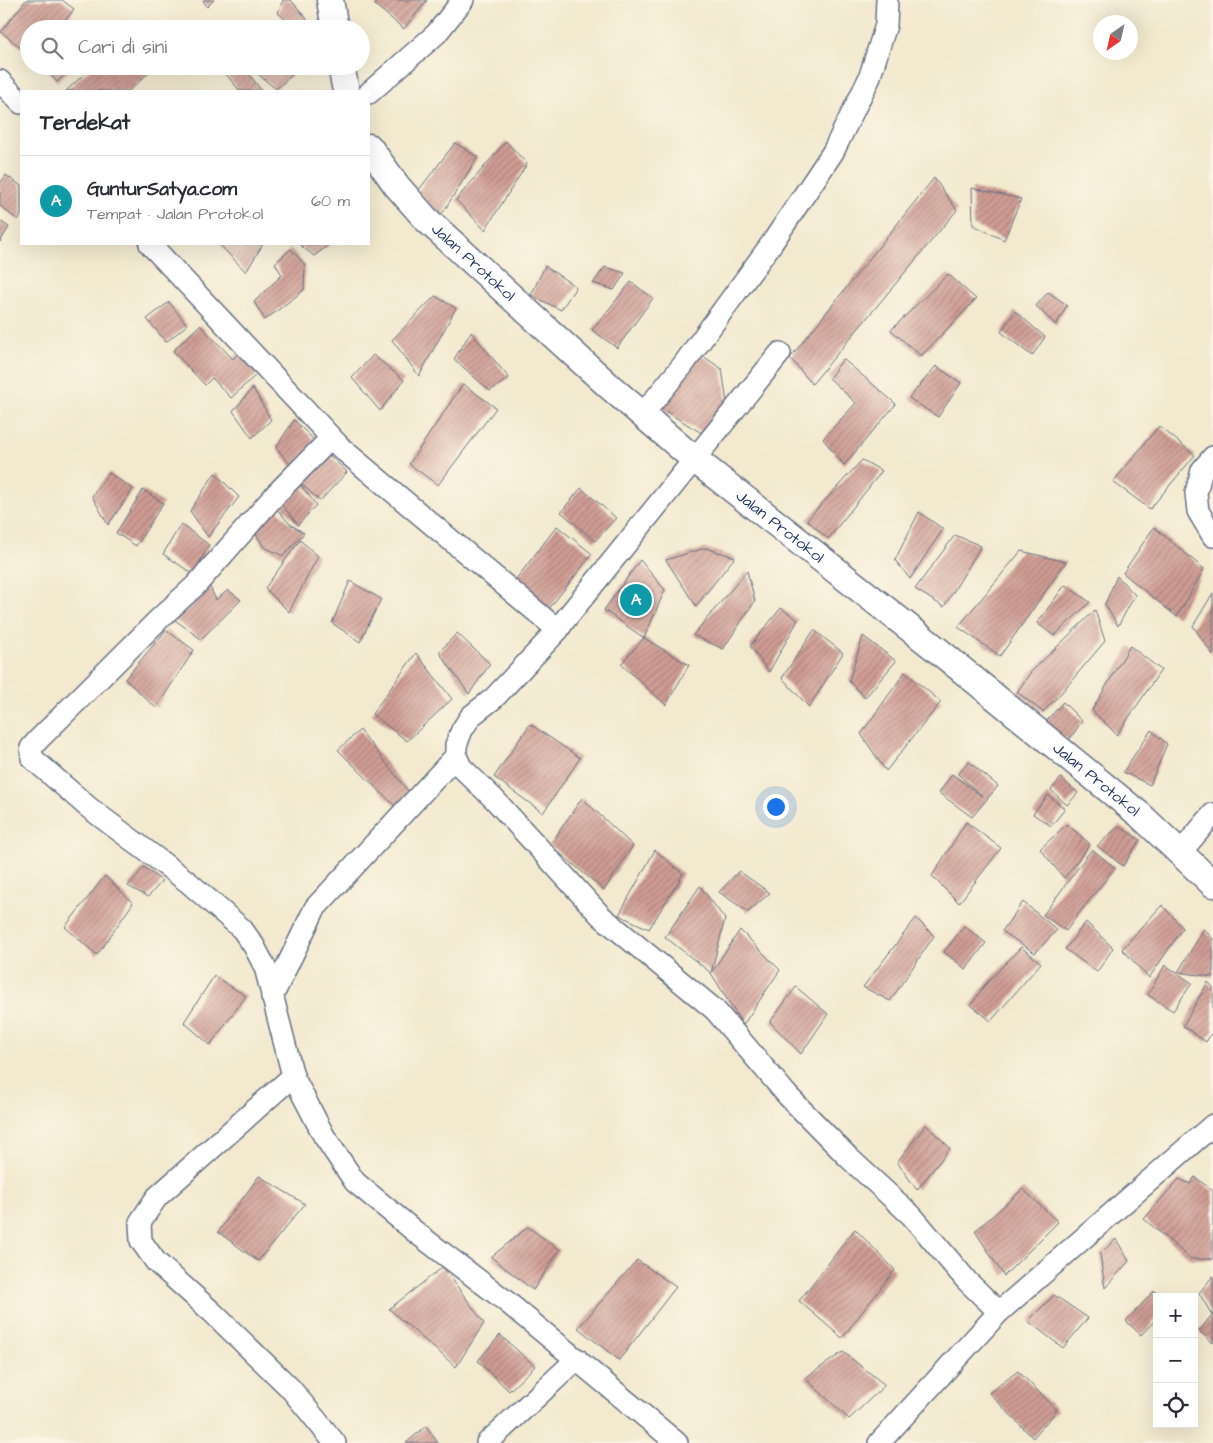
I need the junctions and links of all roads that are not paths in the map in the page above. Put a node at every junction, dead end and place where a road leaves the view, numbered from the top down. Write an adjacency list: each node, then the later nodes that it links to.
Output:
1 (330, 0): 4 (street)
2 (463, 0): 8 (street)
3 (887, 0): 13 (street)
4 (333, 20)
5 (343, 75): 7 (street)
6 (0, 80): 9 (street)
7 (346, 90)
8 (370, 92)
9 (20, 102)
10 (370, 148): 13 (street, Jalan Protokol)
11 (151, 245): 14 (street)
12 (780, 353): 16 (street)
13 (642, 415): 16 (street, Jalan Protokol)
14 (331, 438): 18 (street); 23 (street)
15 (1213, 457): 17 (street)
16 (694, 459): 18 (street); 21 (street, Jalan Protokol)
17 (1213, 536)
18 (558, 630): 19 (street)
19 (456, 756): 23 (street); 26 (street)
20 (1213, 814): 21 (street)
21 (1180, 853): 22 (street, Jalan Protokol)
22 (1213, 884)
23 (272, 997): 24 (street)
24 (294, 1076): 27 (street); 28 (street)
25 (1213, 1125): 26 (street)
26 (999, 1312): 31 (street)
27 (577, 1359): 29 (street); 30 (street)
28 (335, 1443)
29 (487, 1443)
30 (677, 1443)
31 (879, 1443)

